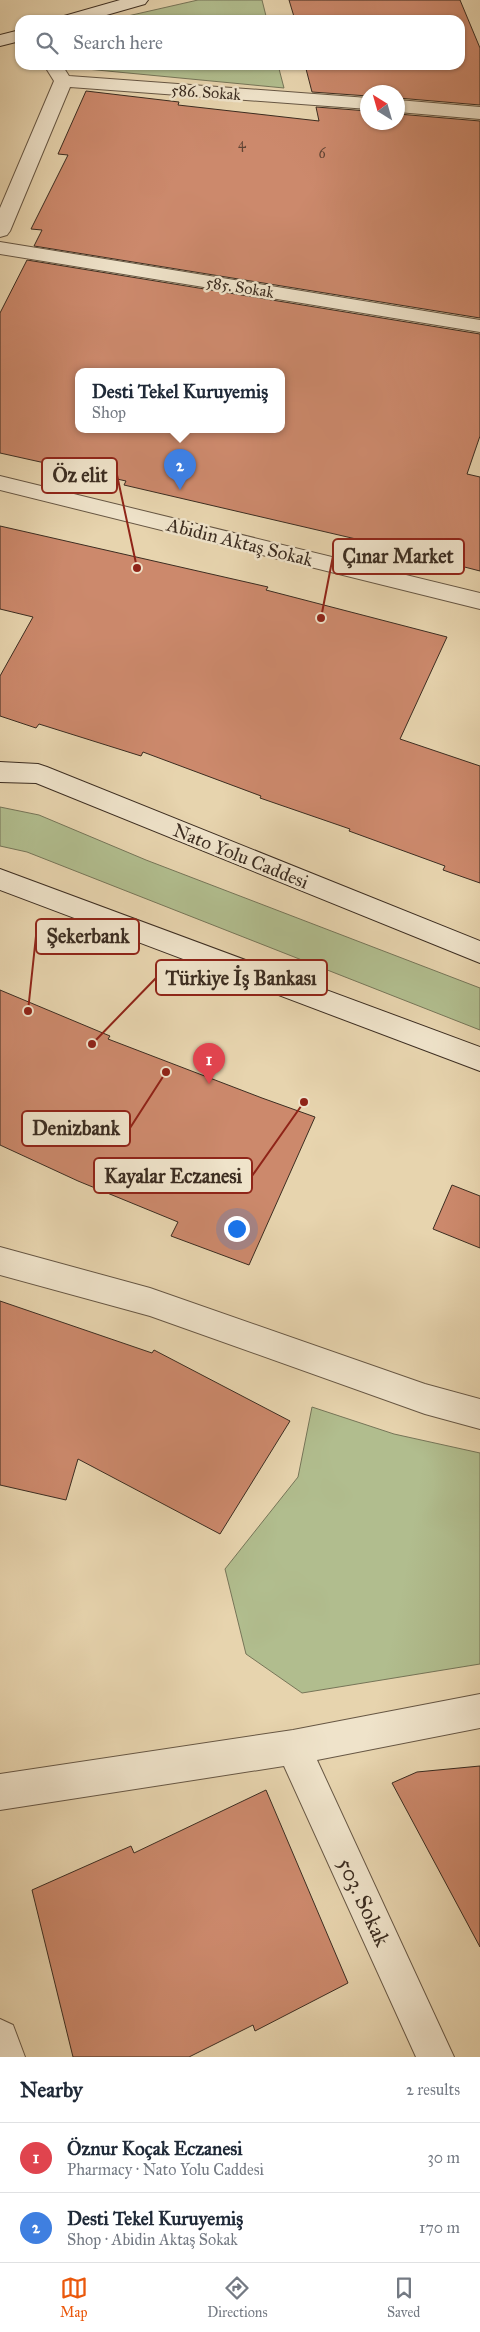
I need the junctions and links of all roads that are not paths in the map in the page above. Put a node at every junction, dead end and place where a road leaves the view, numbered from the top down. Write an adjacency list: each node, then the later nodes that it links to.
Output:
1 (139, 0): 2 (street)
2 (87, 15)
3 (15, 36): 4 (street)
4 (0, 41)
5 (58, 73): 6 (street, 586. Sokak); 9 (street)
6 (360, 103)
7 (405, 107): 8 (street)
8 (480, 113)
9 (0, 231)
10 (0, 248): 11 (street, 585. Sokak)
11 (480, 326)
12 (0, 483): 13 (street, Abidin Aktaş Sokak)
13 (480, 601)
14 (0, 772): 16 (street, Nato Yolu Caddesi)
15 (0, 879): 17 (street)
16 (480, 952)
17 (480, 1059)
18 (0, 1261): 19 (street)
19 (480, 1414)
20 (480, 1711): 21 (street)
21 (293, 1747): 22 (street); 25 (street, 503. Sokak)
22 (0, 1792)
23 (0, 2038): 24 (street)
24 (6, 2057)
25 (435, 2057)

